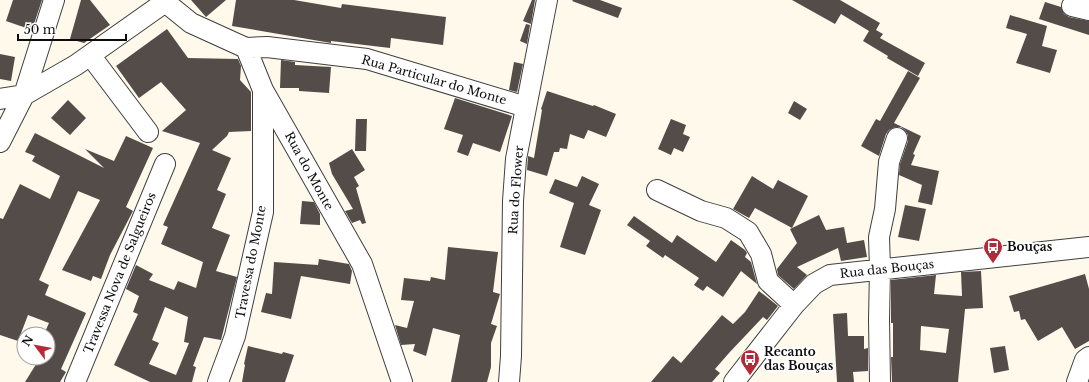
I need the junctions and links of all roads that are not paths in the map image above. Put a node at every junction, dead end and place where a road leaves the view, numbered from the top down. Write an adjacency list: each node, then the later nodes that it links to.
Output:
1 (54, 0): 7 (street)
2 (547, 0): 9 (street, Rua do Flower)
3 (166, 1): 4 (street); 5 (street)
4 (246, 48): 6 (street, Rua do Monte); 9 (street, Rua Particular do Monte)
5 (90, 55): 7 (street); 10 (street)
6 (264, 90): 20 (street, Travessa do Monte); 21 (street, Rua do Monte)
7 (24, 96): 8 (street); 12 (street)
8 (0, 99)
9 (526, 106): 22 (street, Rua do Flower)
10 (148, 132)
11 (897, 138): 16 (street)
12 (0, 142)
13 (165, 164): 19 (street, Travessa Nova de Salgueiros)
14 (657, 190): 17 (street)
15 (1089, 247): 16 (street, Rua das Bouças)
16 (880, 270): 17 (street, Rua das Bouças); 24 (street)
17 (794, 305): 23 (street, Rua das Bouças)
18 (1089, 357): 25 (street)
19 (75, 382)
20 (218, 382)
21 (402, 382)
22 (509, 382)
23 (734, 382)
24 (880, 382)
25 (1077, 382)

